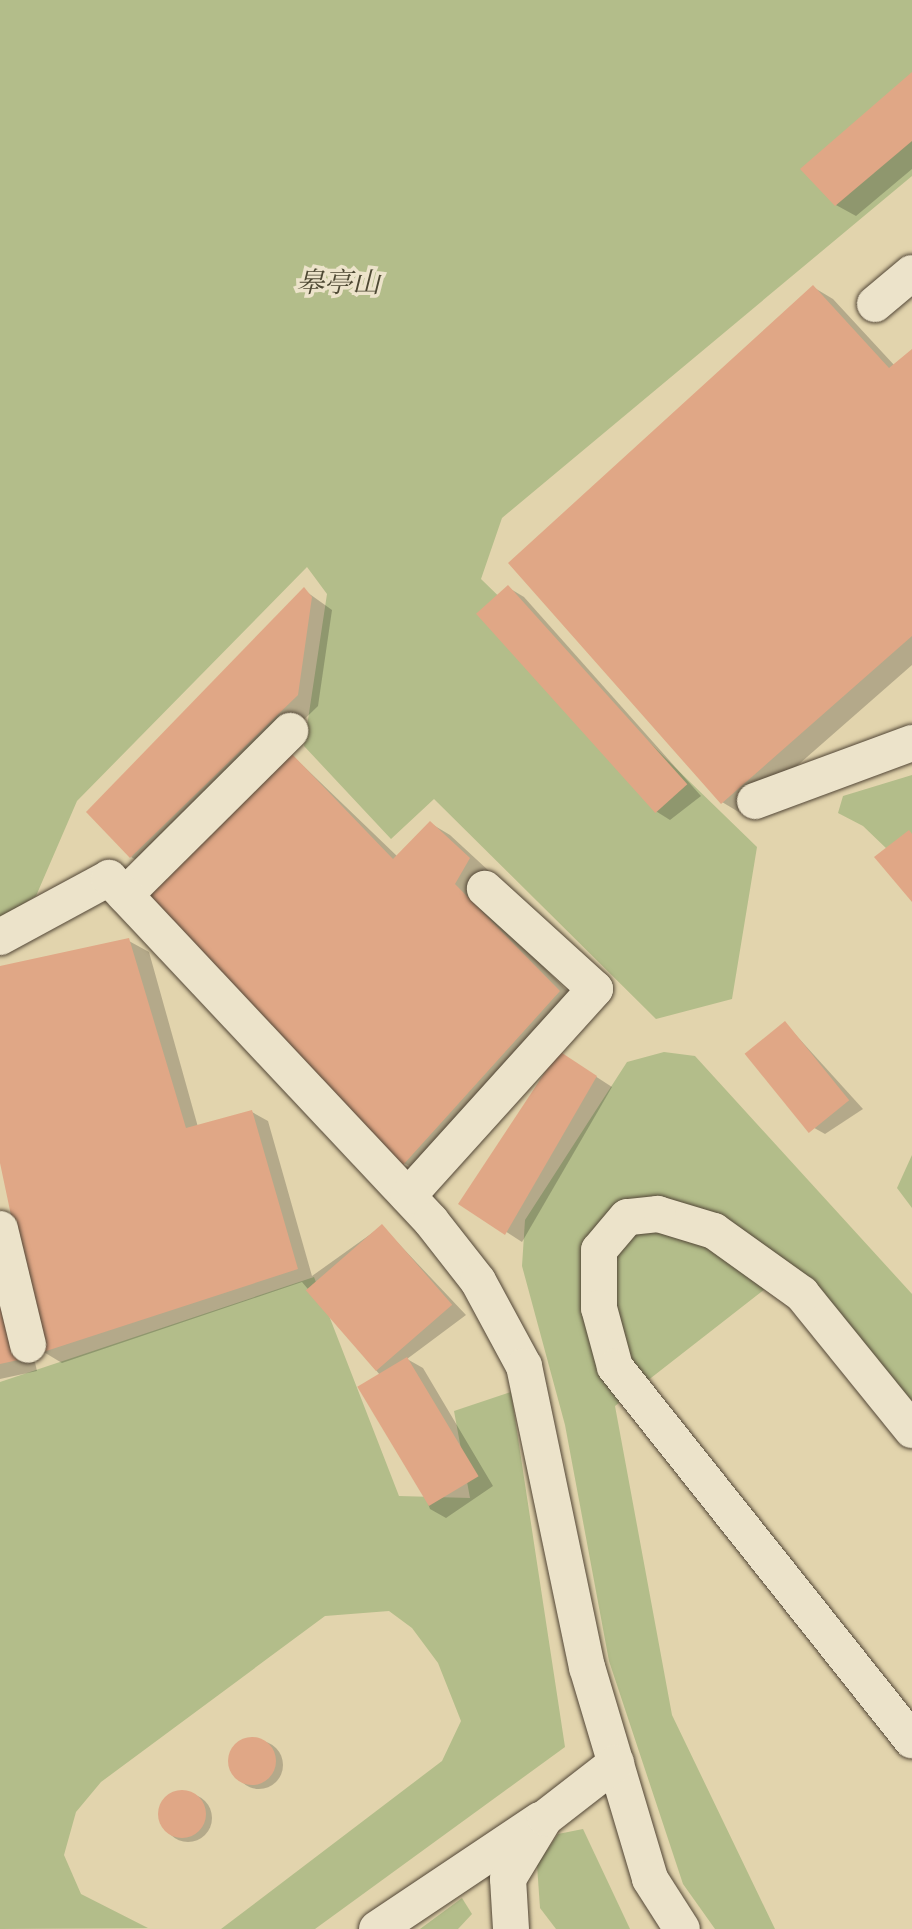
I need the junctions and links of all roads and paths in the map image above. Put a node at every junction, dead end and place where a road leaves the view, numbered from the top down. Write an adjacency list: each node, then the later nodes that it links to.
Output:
1 (912, 273): 2 (street)
2 (875, 304)
3 (290, 731): 6 (street)
4 (912, 743): 5 (street)
5 (755, 801)
6 (117, 887): 8 (street); 9 (street)
7 (485, 889): 9 (street)
8 (0, 937)
9 (408, 1196): 14 (street)
10 (0, 1229): 11 (street)
11 (28, 1345)
12 (912, 1430): 13 (street)
13 (912, 1740)
14 (616, 1763): 15 (street); 18 (street)
15 (545, 1818): 16 (street); 17 (street)
16 (377, 1929)
17 (511, 1929)
18 (682, 1929)

